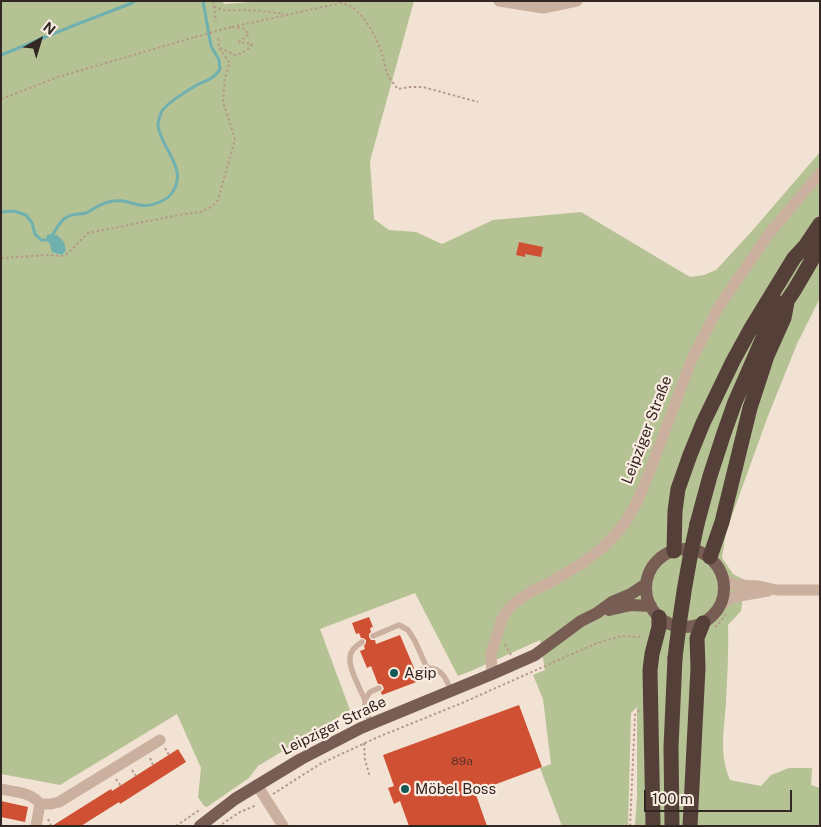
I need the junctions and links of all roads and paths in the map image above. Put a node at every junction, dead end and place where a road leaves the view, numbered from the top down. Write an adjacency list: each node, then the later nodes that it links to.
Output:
1 (213, 1): 4 (path)
2 (499, 1): 3 (street)
3 (577, 1)
4 (214, 6): 5 (path); 6 (path)
5 (286, 15): 7 (path); 11 (path)
6 (216, 22)
7 (232, 27): 9 (path); 10 (path, bridge)
8 (218, 36): 9 (path)
9 (219, 48): 15 (path)
10 (1, 99)
11 (478, 102)
12 (820, 173): 33 (street, Leipziger Straße)
13 (820, 224): 14 (highway)
14 (813, 246): 16 (highway); 17 (highway); 18 (highway)
15 (1, 258)
16 (787, 302): 17 (highway); 19 (highway)
17 (762, 338): 54 (highway, bridge)
18 (674, 551): 19 (main road); 21 (main road)
19 (710, 557): 20 (main road)
20 (724, 579): 22 (street); 24 (main road)
21 (646, 584): 25 (main road, Leipziger Straße); 26 (main road)
22 (777, 590): 23 (street); 24 (street)
23 (820, 590)
24 (725, 607): 27 (main road); 27 (path)
25 (597, 612): 26 (main road, Leipziger Straße); 33 (main road, Leipziger Straße)
26 (655, 612): 27 (main road); 29 (highway)
27 (708, 626): 55 (highway)
28 (373, 636): 31 (lane)
29 (657, 639): 36 (highway); 40 (path)
30 (362, 642): 37 (lane)
31 (427, 668): 32 (lane); 35 (lane)
32 (416, 672)
33 (492, 674): 35 (main road, Leipziger Straße)
34 (379, 688): 37 (lane)
35 (451, 691): 38 (main road, Leipziger Straße)
36 (650, 697): 52 (path); 53 (highway)
37 (365, 700): 38 (lane)
38 (373, 723): 42 (main road, Leipziger Straße)
39 (160, 740): 45 (street)
40 (364, 743): 41 (path); 44 (path)
41 (370, 777)
42 (257, 785): 44 (street); 49 (main road, Leipziger Straße)
43 (1, 789): 45 (street)
44 (266, 799): 50 (path); 51 (street)
45 (40, 804): 47 (street)
46 (201, 809): 48 (path)
47 (36, 826)
48 (176, 826)
49 (200, 826)
50 (220, 826)
51 (282, 826)
52 (630, 826)
53 (653, 826)
54 (672, 826)
55 (690, 826)

